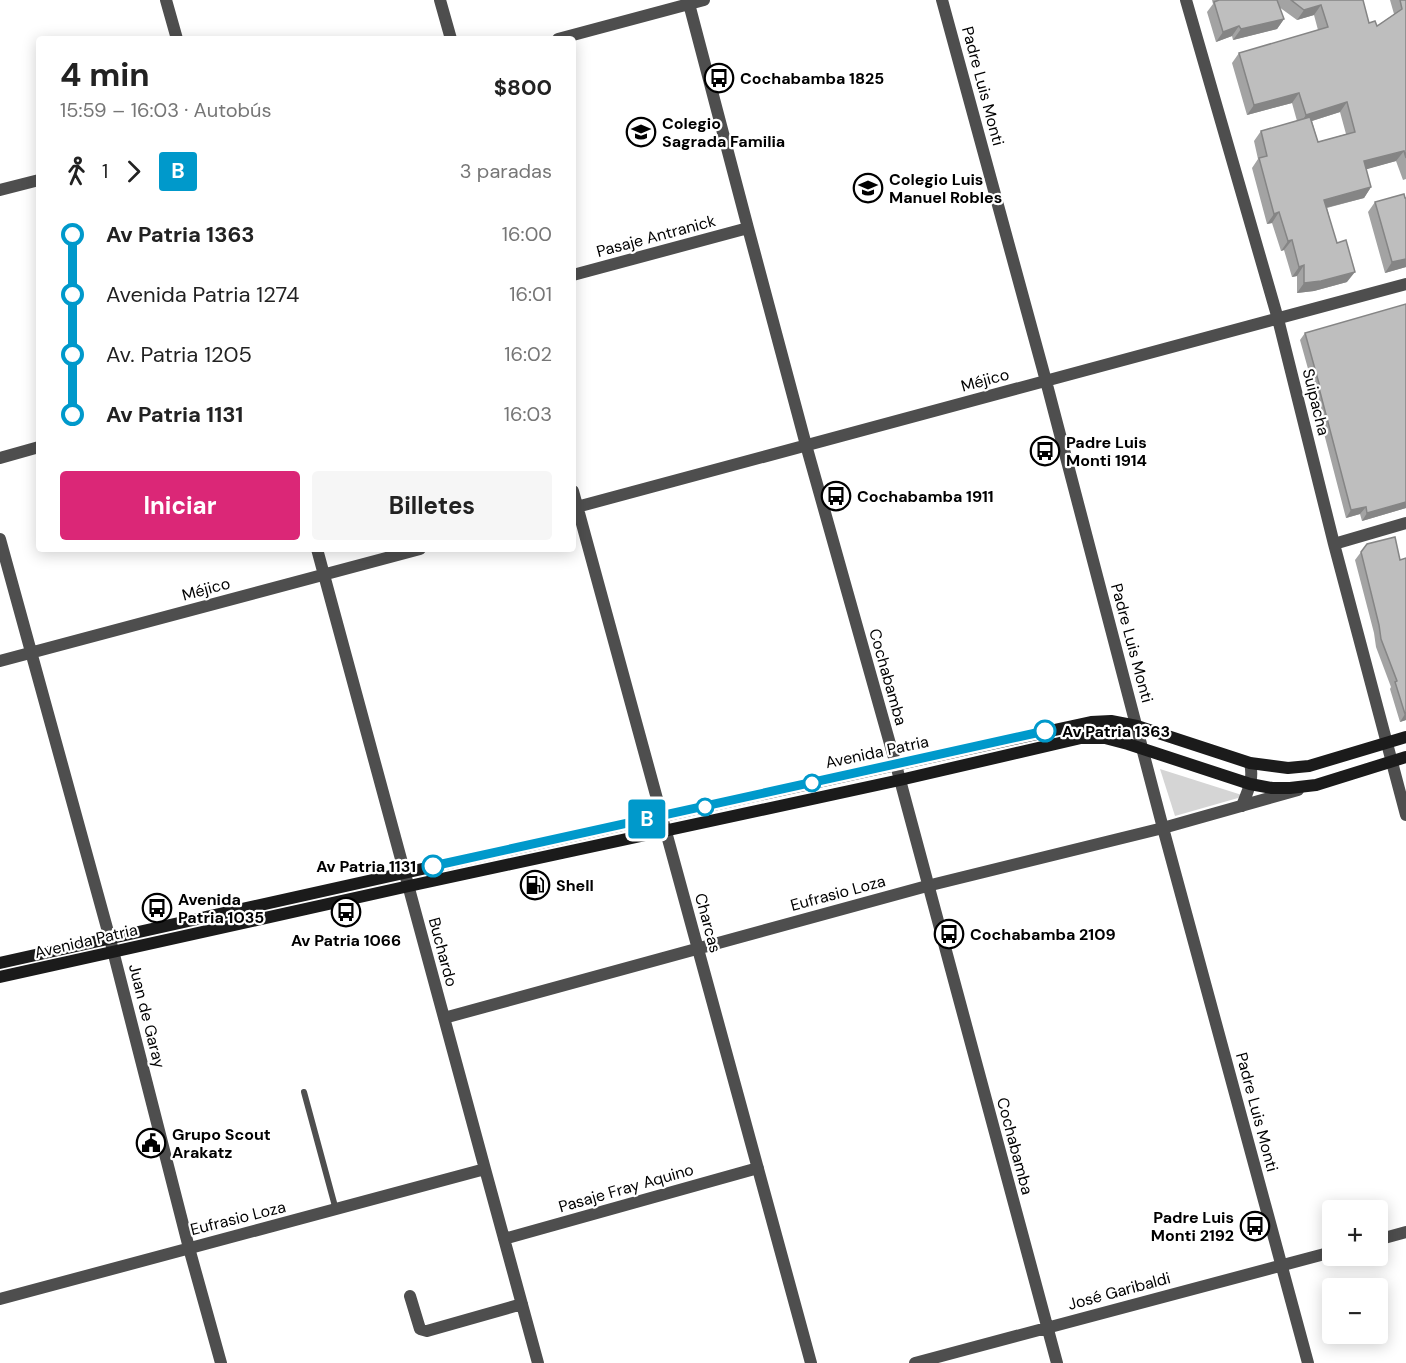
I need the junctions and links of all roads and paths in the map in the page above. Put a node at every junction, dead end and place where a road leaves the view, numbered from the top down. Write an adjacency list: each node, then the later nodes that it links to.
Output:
1 (166, 0): 7 (street)
2 (440, 0): 8 (street)
3 (704, 0): 6 (street)
4 (942, 0): 16 (street, Padre Luis Monti)
5 (1186, 0): 15 (street, Suipacha)
6 (689, 2): 9 (street); 12 (street, Cochabamba)
7 (176, 36)
8 (449, 36)
9 (569, 36)
10 (36, 181): 11 (street)
11 (0, 190)
12 (748, 228): 13 (street, Pasaje Antranick); 17 (street, Cochabamba)
13 (576, 274)
14 (1406, 284): 15 (street, Méjico)
15 (1278, 319): 16 (street, Méjico); 24 (street, Suipacha)
16 (1046, 381): 17 (street, Méjico); 30 (street, Padre Luis Monti)
17 (806, 445): 20 (street, Méjico); 37 (street, Cochabamba)
18 (36, 448): 19 (street)
19 (0, 458)
20 (576, 507)
21 (576, 511): 43 (street, Charcas)
22 (1406, 523): 24 (street)
23 (0, 539): 28 (street, Juan de Garay)
24 (1334, 544): 32 (street, Suipacha)
25 (318, 552): 27 (street, Buchardo)
26 (409, 552): 27 (street, Méjico)
27 (323, 575): 28 (street, Méjico); 46 (street, Buchardo)
28 (31, 653): 29 (street, Méjico); 49 (street, Juan de Garay)
29 (0, 661)
30 (1137, 726): 33 (street, Padre Luis Monti); 36 (main road, Avenida Patria); 37 (main road, Avenida Patria)
31 (1406, 737): 32 (main road, Avenida Patria)
32 (1386, 742): 35 (street, Suipacha); 36 (main road, Avenida Patria)
33 (1143, 749): 38 (main road, Avenida Patria); 39 (main road, Avenida Patria); 44 (street, Padre Luis Monti)
34 (1406, 758): 35 (main road, Avenida Patria)
35 (1392, 762): 40 (main road, Avenida Patria); 42 (street, Suipacha)
36 (1250, 763): 39 (street)
37 (896, 765): 38 (street, Cochabamba); 43 (main road, Avenida Patria)
38 (900, 780): 45 (main road, Avenida Patria); 48 (street, Cochabamba)
39 (1250, 784): 40 (main road, Avenida Patria); 41 (street)
40 (1316, 785): 41 (street, Eufrasio Loza)
41 (1242, 806): 44 (street, Eufrasio Loza)
42 (1406, 814)
43 (662, 816): 45 (street, Charcas); 46 (main road, Avenida Patria)
44 (1163, 828): 48 (street, Eufrasio Loza); 64 (street, Padre Luis Monti)
45 (665, 831): 47 (main road, Avenida Patria); 50 (street, Charcas)
46 (404, 873): 47 (street, Buchardo); 49 (main road, Avenida Patria)
47 (409, 886): 51 (main road, Avenida Patria); 54 (street, Buchardo)
48 (927, 886): 50 (street, Eufrasio Loza); 68 (street, Cochabamba)
49 (110, 939): 51 (street, Juan de Garay); 52 (main road, Avenida Patria)
50 (698, 949): 54 (street, Eufrasio Loza); 56 (street, Charcas)
51 (114, 952): 53 (main road, Avenida Patria); 62 (street, Juan de Garay)
52 (0, 963)
53 (0, 977)
54 (444, 1018): 57 (street, Buchardo)
55 (304, 1092): 58 (lane)
56 (758, 1168): 61 (street, Pasaje Fray Aquino); 71 (street, Charcas)
57 (484, 1169): 58 (street, Eufrasio Loza); 61 (street, Buchardo)
58 (336, 1211): 62 (street, Eufrasio Loza)
59 (1406, 1232): 60 (street)
60 (1388, 1237)
61 (504, 1239): 67 (street, Buchardo)
62 (189, 1248): 66 (street, Eufrasio Loza); 69 (street, Juan de Garay)
63 (1322, 1255): 64 (street, José Garibaldi)
64 (1282, 1265): 68 (street, José Garibaldi); 74 (street, Padre Luis Monti)
65 (410, 1296): 67 (street)
66 (0, 1299)
67 (522, 1304): 70 (street, Buchardo)
68 (1048, 1328): 72 (street, José Garibaldi); 73 (street, Cochabamba)
69 (221, 1363)
70 (538, 1363)
71 (811, 1363)
72 (915, 1363)
73 (1057, 1363)
74 (1308, 1363)

